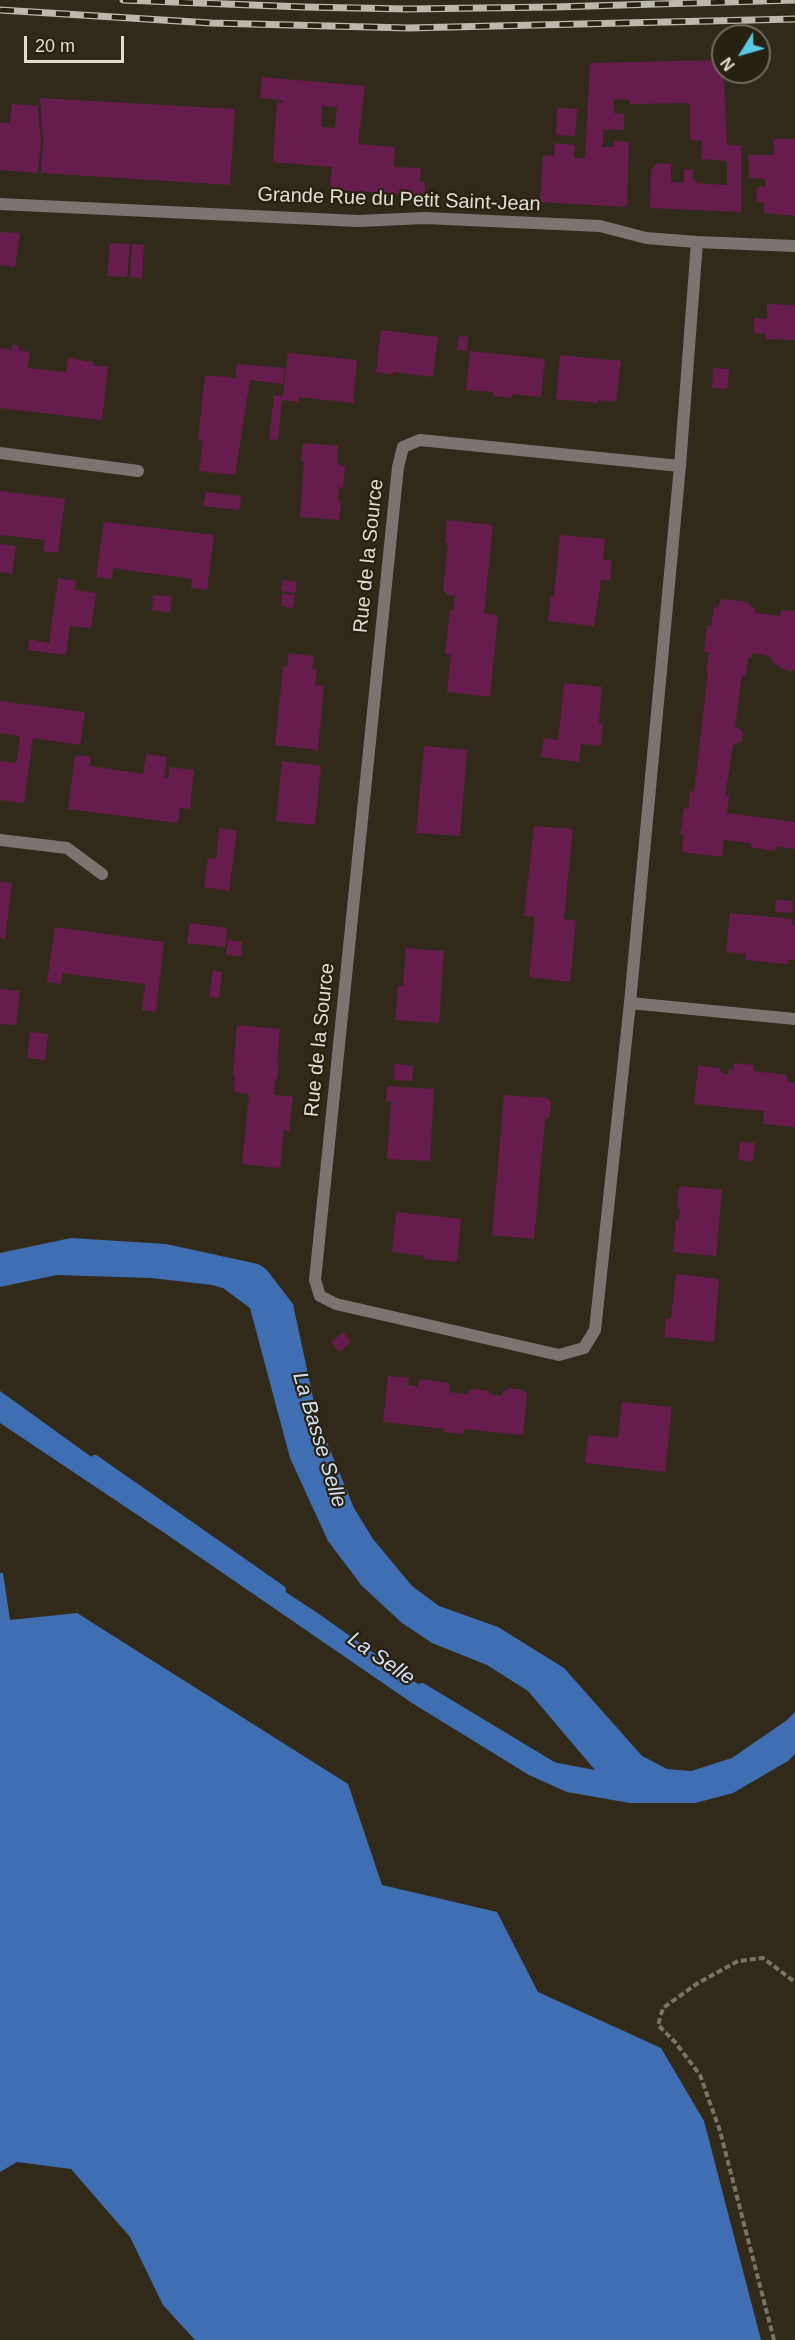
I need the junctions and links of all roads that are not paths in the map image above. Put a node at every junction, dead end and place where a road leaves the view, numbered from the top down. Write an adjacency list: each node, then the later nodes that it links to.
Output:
1 (0, 204): 2 (street, Grande Rue du Petit Saint-Jean)
2 (697, 242): 3 (street, Grande Rue du Petit Saint-Jean); 5 (street, Rue de la Source)
3 (795, 246)
4 (0, 453): 6 (street)
5 (680, 466): 9 (street, Rue de la Source); 9 (street, Rue de la Source)
6 (138, 471)
7 (0, 840): 8 (street)
8 (102, 874)
9 (630, 1003): 10 (street)
10 (795, 1019)

